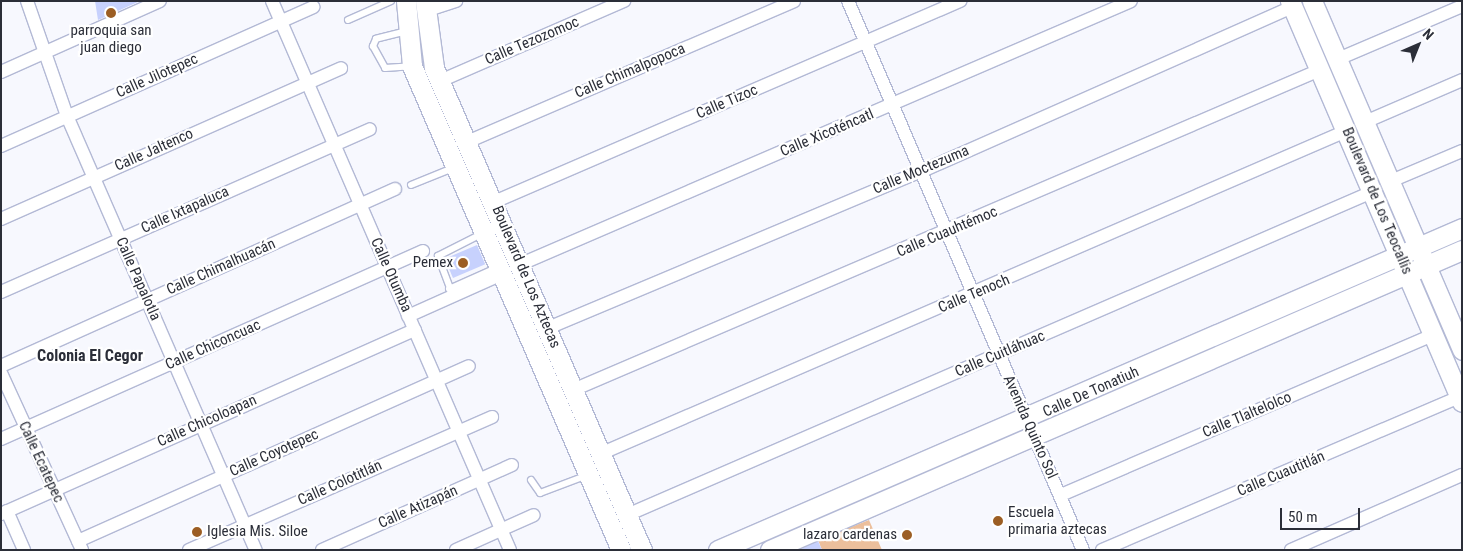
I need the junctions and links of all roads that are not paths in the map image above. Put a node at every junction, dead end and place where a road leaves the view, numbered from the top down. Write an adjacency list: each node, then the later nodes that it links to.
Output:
1 (160, 1): 21 (street)
2 (272, 1): 18 (street, Calle Otumba)
3 (391, 1): 17 (lane)
4 (406, 1): 19 (street, Boulevard de Los Aztecas)
5 (456, 1): 14 (street)
6 (624, 1): 28 (street, Calle Tezozomoc)
7 (794, 1): 35 (street, Calle Chimalpopoca)
8 (848, 1): 20 (street, Avenida Quinto Sol)
9 (960, 1): 20 (street, Calle Tizoc)
10 (1131, 1): 30 (street, Calle Xicoténcatl)
11 (1312, 1): 22 (street, Boulevard de Los Teocallis)
12 (29, 2): 21 (street, Calle Papalotla)
13 (1291, 4): 25 (street, Boulevard de Los Teocallis); 40 (street, Calle Moctezuma)
14 (425, 6): 28 (street, Boulevard de Los Aztecas)
15 (1462, 6): 22 (street)
16 (313, 7): 18 (street, Calle Jilotepec)
17 (348, 20)
18 (280, 22): 29 (street, Calle Otumba); 31 (street, Calle Jilotepec)
19 (408, 30): 23 (street, Boulevard de Los Aztecas); 23 (lane)
20 (865, 43): 30 (street, Avenida Quinto Sol); 46 (street, Calle Tizoc)
21 (43, 54): 26 (street); 31 (street, Calle Papalotla)
22 (1338, 59): 32 (street, Boulevard de Los Teocallis)
23 (412, 66): 39 (street, Boulevard de Los Aztecas)
24 (341, 68): 29 (street, Calle Jaltenco)
25 (1320, 70): 34 (street, Boulevard de Los Teocallis); 51 (street, Calle Cuauhtémoc)
26 (1, 72)
27 (1462, 80): 32 (street)
28 (440, 81): 35 (street, Boulevard de Los Aztecas)
29 (307, 83): 36 (street, Calle Otumba); 41 (street, Calle Jaltenco)
30 (892, 105): 40 (street, Avenida Quinto Sol); 58 (street, Calle Xicoténcatl)
31 (67, 116): 37 (street, Calle Jilotepec); 41 (street, Calle Papalotla)
32 (1365, 122): 42 (street, Boulevard de Los Teocallis)
33 (370, 129): 36 (street, Calle Ixtapaluca)
34 (1346, 131): 45 (street, Boulevard de Los Teocallis); 67 (street, Calle Tenoch)
35 (466, 142): 46 (street, Boulevard de Los Aztecas)
36 (335, 145): 47 (street, Calle Otumba); 53 (street, Calle Ixtapaluca)
37 (1, 146)
38 (1462, 151): 42 (street)
39 (457, 166): 43 (lane); 52 (street, Boulevard de Los Aztecas)
40 (920, 172): 51 (street, Avenida Quinto Sol); 71 (street, Calle Moctezuma)
41 (93, 176): 48 (street, Calle Jaltenco); 53 (street, Calle Papalotla)
42 (1391, 181): 54 (street, Boulevard de Los Teocallis)
43 (411, 186)
44 (395, 190): 47 (street, Calle Chimalhuacán)
45 (1372, 192): 57 (street, Boulevard de Los Teocallis); 75 (street, Calle Cuitláhuac)
46 (494, 202): 49 (street, Boulevard de Los Aztecas)
47 (360, 205): 60 (street, Calle Otumba); 68 (street, Calle Chimalhuacán)
48 (1, 219)
49 (504, 223): 52 (lane); 58 (street, Boulevard de Los Aztecas)
50 (1462, 228): 54 (street, Calle De Tonatiuh)
51 (946, 233): 67 (street, Avenida Quinto Sol); 81 (street, Calle Cuauhtémoc)
52 (480, 234): 61 (street, Boulevard de Los Aztecas); 66 (lane)
53 (120, 239): 65 (street, Calle Ixtapaluca); 68 (street, Calle Papalotla)
54 (1418, 247): 57 (street, Calle De Tonatiuh); 59 (street, Boulevard de Los Teocallis)
55 (1462, 250): 59 (street, Calle De Tonatiuh)
56 (424, 251): 60 (street, Calle Chiconcuac)
57 (1400, 256): 62 (street, Boulevard de Los Teocallis); 86 (street, Calle De Tonatiuh)
58 (521, 264): 63 (street, Boulevard de Los Aztecas)
59 (1425, 265): 62 (street, Calle De Tonatiuh); 70 (street, Boulevard de Los Teocallis)
60 (387, 267): 69 (street, Calle Otumba); 76 (street, Calle Chiconcuac)
61 (497, 272): 64 (street, Boulevard de Los Aztecas); 66 (street)
62 (1408, 273): 73 (street, Boulevard de Los Teocallis); 86 (street, Calle De Tonatiuh)
63 (530, 282): 64 (street); 71 (street, Boulevard de Los Aztecas)
64 (512, 290): 91 (street, Boulevard de Los Aztecas)
65 (1, 292)
66 (451, 292): 69 (street)
67 (973, 295): 75 (street, Avenida Quinto Sol); 89 (street, Calle Tenoch)
68 (147, 300): 76 (street, Calle Papalotla); 77 (street, Calle Chimalhuacán)
69 (408, 316): 72 (street, Calle Otumba)
70 (1457, 326): 74 (street, Boulevard de Los Teocallis)
71 (548, 328): 81 (street, Boulevard de Los Aztecas)
72 (415, 330): 80 (street, Calle Otumba); 84 (street, Calle Chicoloapan)
73 (1434, 334): 82 (street, Boulevard de Los Teocallis); 97 (street, Calle Tlaltelolco)
74 (1462, 350)
75 (998, 355): 86 (street, Avenida Quinto Sol); 100 (street, Calle Cuitláhuac)
76 (175, 362): 84 (street, Calle Papalotla); 85 (street, Calle Chiconcuac)
77 (1, 366)
78 (469, 366): 80 (street, Calle Coyotepec)
79 (1, 373): 85 (street, Calle Ecatepec)
80 (436, 380): 87 (street, Calle Otumba); 92 (street, Calle Coyotepec)
81 (573, 390): 89 (street, Boulevard de Los Aztecas)
82 (1461, 400): 115 (street, Calle Cuautitlán)
83 (492, 417): 87 (street, Calle Colotitlán)
84 (200, 423): 92 (street, Calle Papalotla); 96 (street, Calle Chicoloapan)
85 (26, 428): 88 (street, Calle Chiconcuac); 96 (street, Calle Ecatepec)
86 (1031, 428): 97 (street, Avenida Quinto Sol); 112 (street, Calle De Tonatiuh); 113 (street, Calle De Tonatiuh)
87 (459, 431): 94 (street, Calle Otumba); 101 (street, Calle Colotitlán)
88 (1, 439)
89 (600, 454): 100 (street, Boulevard de Los Aztecas)
90 (512, 465): 94 (street, Calle Atizapán)
91 (589, 474): 95 (lane); 110 (street, Boulevard de Los Aztecas)
92 (223, 475): 101 (street, Calle Papalotla); 103 (street, Calle Coyotepec)
93 (1462, 475): 116 (street)
94 (480, 480): 102 (street, Calle Otumba); 107 (street, Calle Atizapán)
95 (531, 480)
96 (54, 490): 98 (street, Calle Chicoloapan); 103 (street, Calle Ecatepec)
97 (1061, 495): 114 (street, Avenida Quinto Sol)
98 (4, 512): 104 (street)
99 (534, 515): 102 (street)
100 (627, 515): 111 (street, Boulevard de Los Aztecas)
101 (245, 525): 105 (street, Calle Colotitlán); 106 (street, Calle Papalotla)
102 (501, 530): 108 (street); 109 (street, Calle Otumba)
103 (80, 545)
104 (24, 550)
105 (189, 550)
106 (256, 550)
107 (322, 550)
108 (456, 550)
109 (510, 550)
110 (621, 550)
111 (642, 550)
112 (718, 550)
113 (770, 550)
114 (1083, 550)
115 (1102, 550)
116 (1291, 550)

